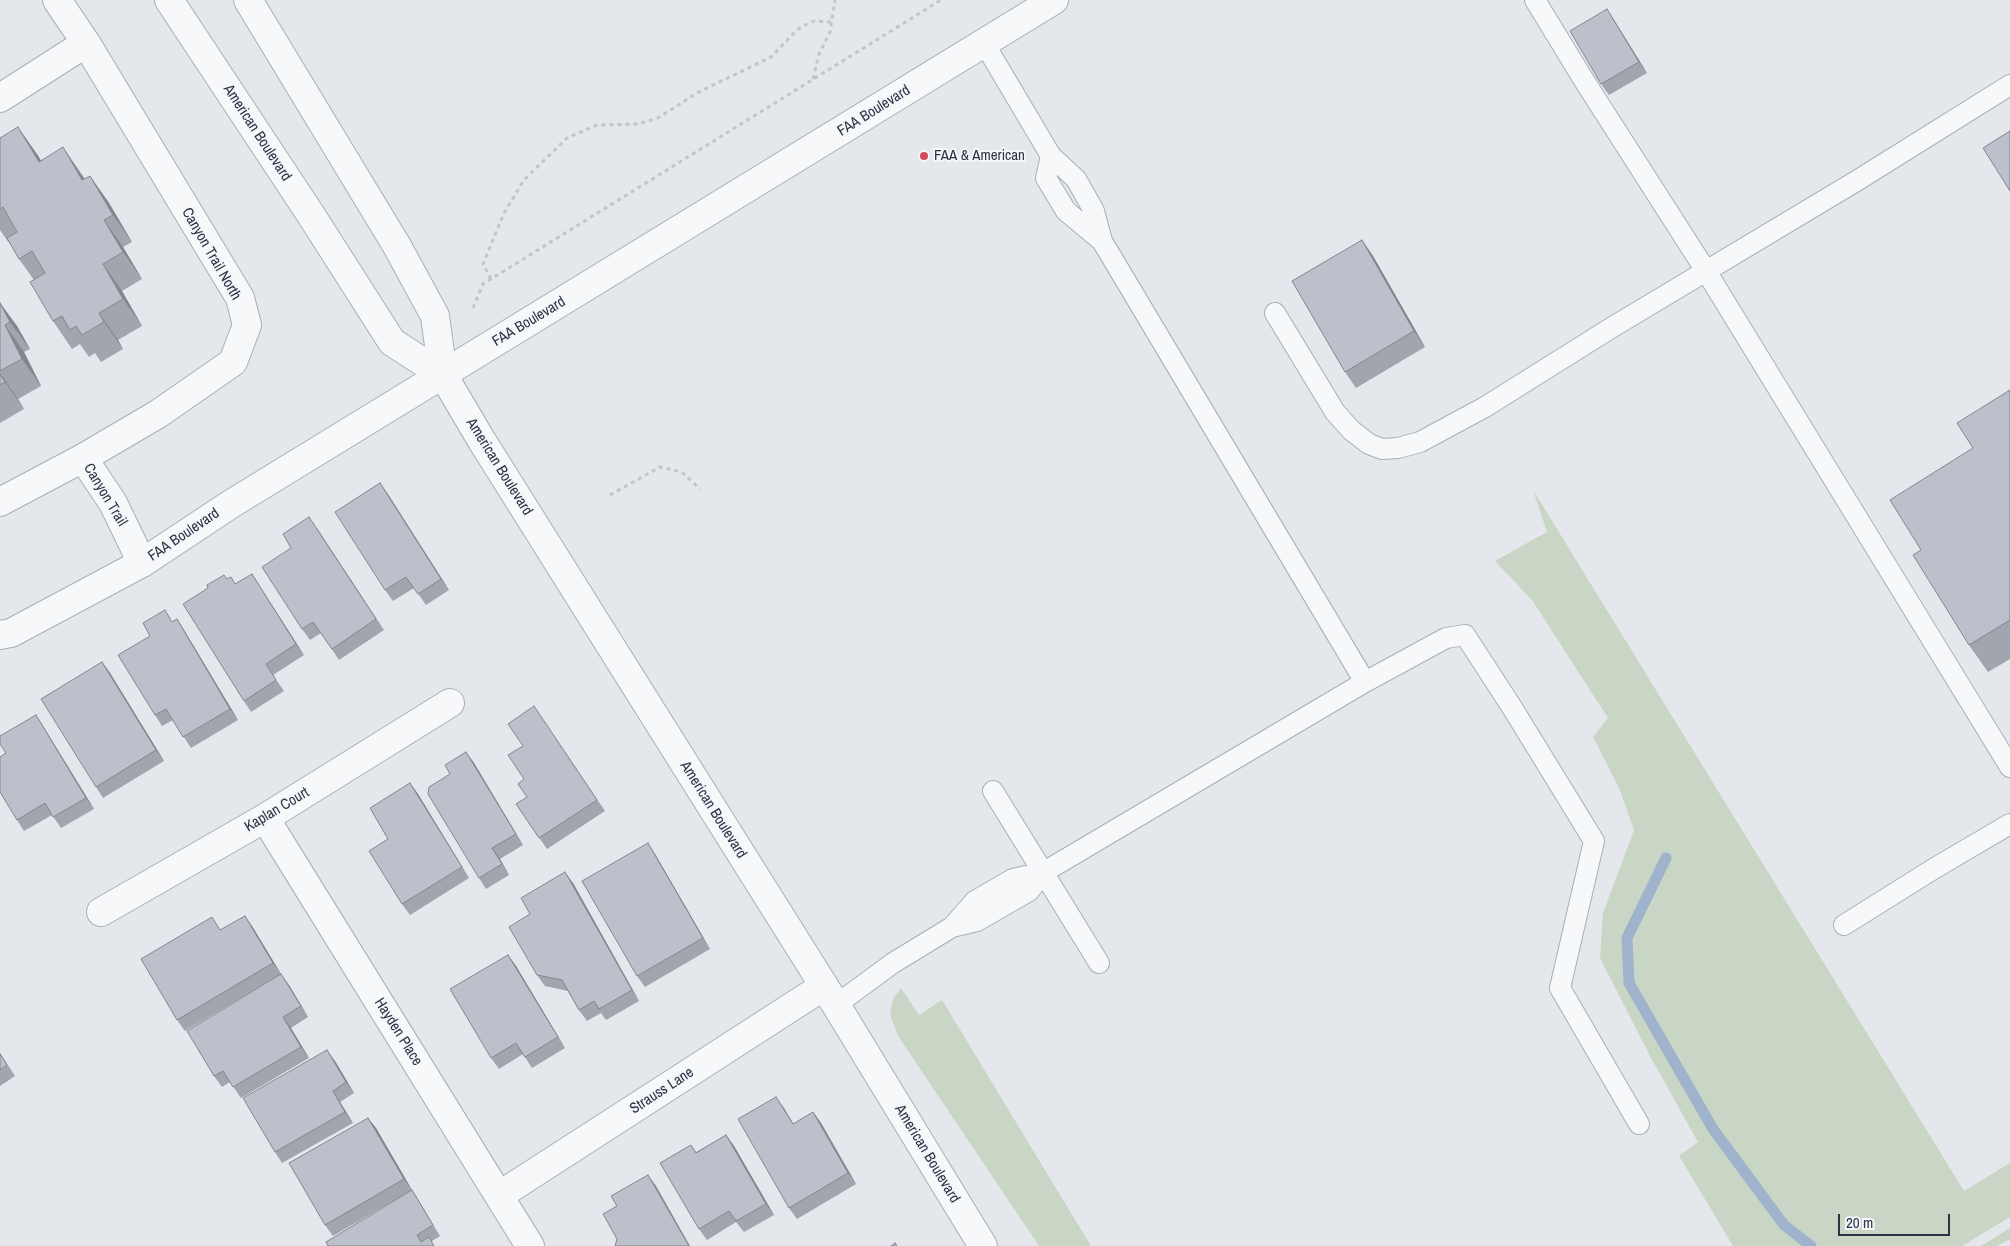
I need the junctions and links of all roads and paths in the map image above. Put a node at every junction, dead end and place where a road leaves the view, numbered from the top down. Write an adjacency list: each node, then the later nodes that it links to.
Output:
1 (57, 0): 9 (street, Canyon Trail North)
2 (169, 0): 18 (street, American Boulevard)
3 (248, 0): 18 (street, American Boulevard)
4 (835, 0): 8 (path)
5 (941, 0): 11 (path)
6 (1054, 0): 10 (street, FAA Boulevard)
7 (1535, 0): 14 (lane)
8 (831, 22): 11 (path); 15 (path)
9 (86, 43): 13 (street); 19 (street, Canyon Trail North)
10 (984, 43): 18 (street, FAA Boulevard); 25 (lane)
11 (813, 79): 15 (path)
12 (2010, 85): 14 (lane)
13 (0, 98)
14 (1706, 271): 17 (lane); 27 (lane)
15 (491, 279): 16 (path)
16 (472, 308)
17 (1275, 313)
18 (444, 375): 23 (street, FAA Boulevard); 35 (street, American Boulevard)
19 (83, 458): 22 (street, Canyon Trail); 23 (street, Canyon Trail)
20 (700, 489): 21 (path)
21 (610, 495)
22 (0, 502)
23 (142, 563): 24 (street, FAA Boulevard)
24 (0, 635)
25 (1366, 682): 31 (lane); 36 (lane)
26 (450, 703): 29 (street, Kaplan Court)
27 (2010, 767)
28 (993, 791): 31 (lane)
29 (265, 818): 32 (street, Kaplan Court); 37 (street, Hayden Place)
30 (2010, 824): 33 (lane)
31 (1044, 872): 34 (lane); 35 (lane)
32 (101, 912)
33 (1844, 926)
34 (1100, 963)
35 (830, 996): 37 (street, Strauss Lane); 39 (street, American Boulevard)
36 (1639, 1124)
37 (500, 1195): 38 (street, Hayden Place)
38 (530, 1246)
39 (983, 1246)

